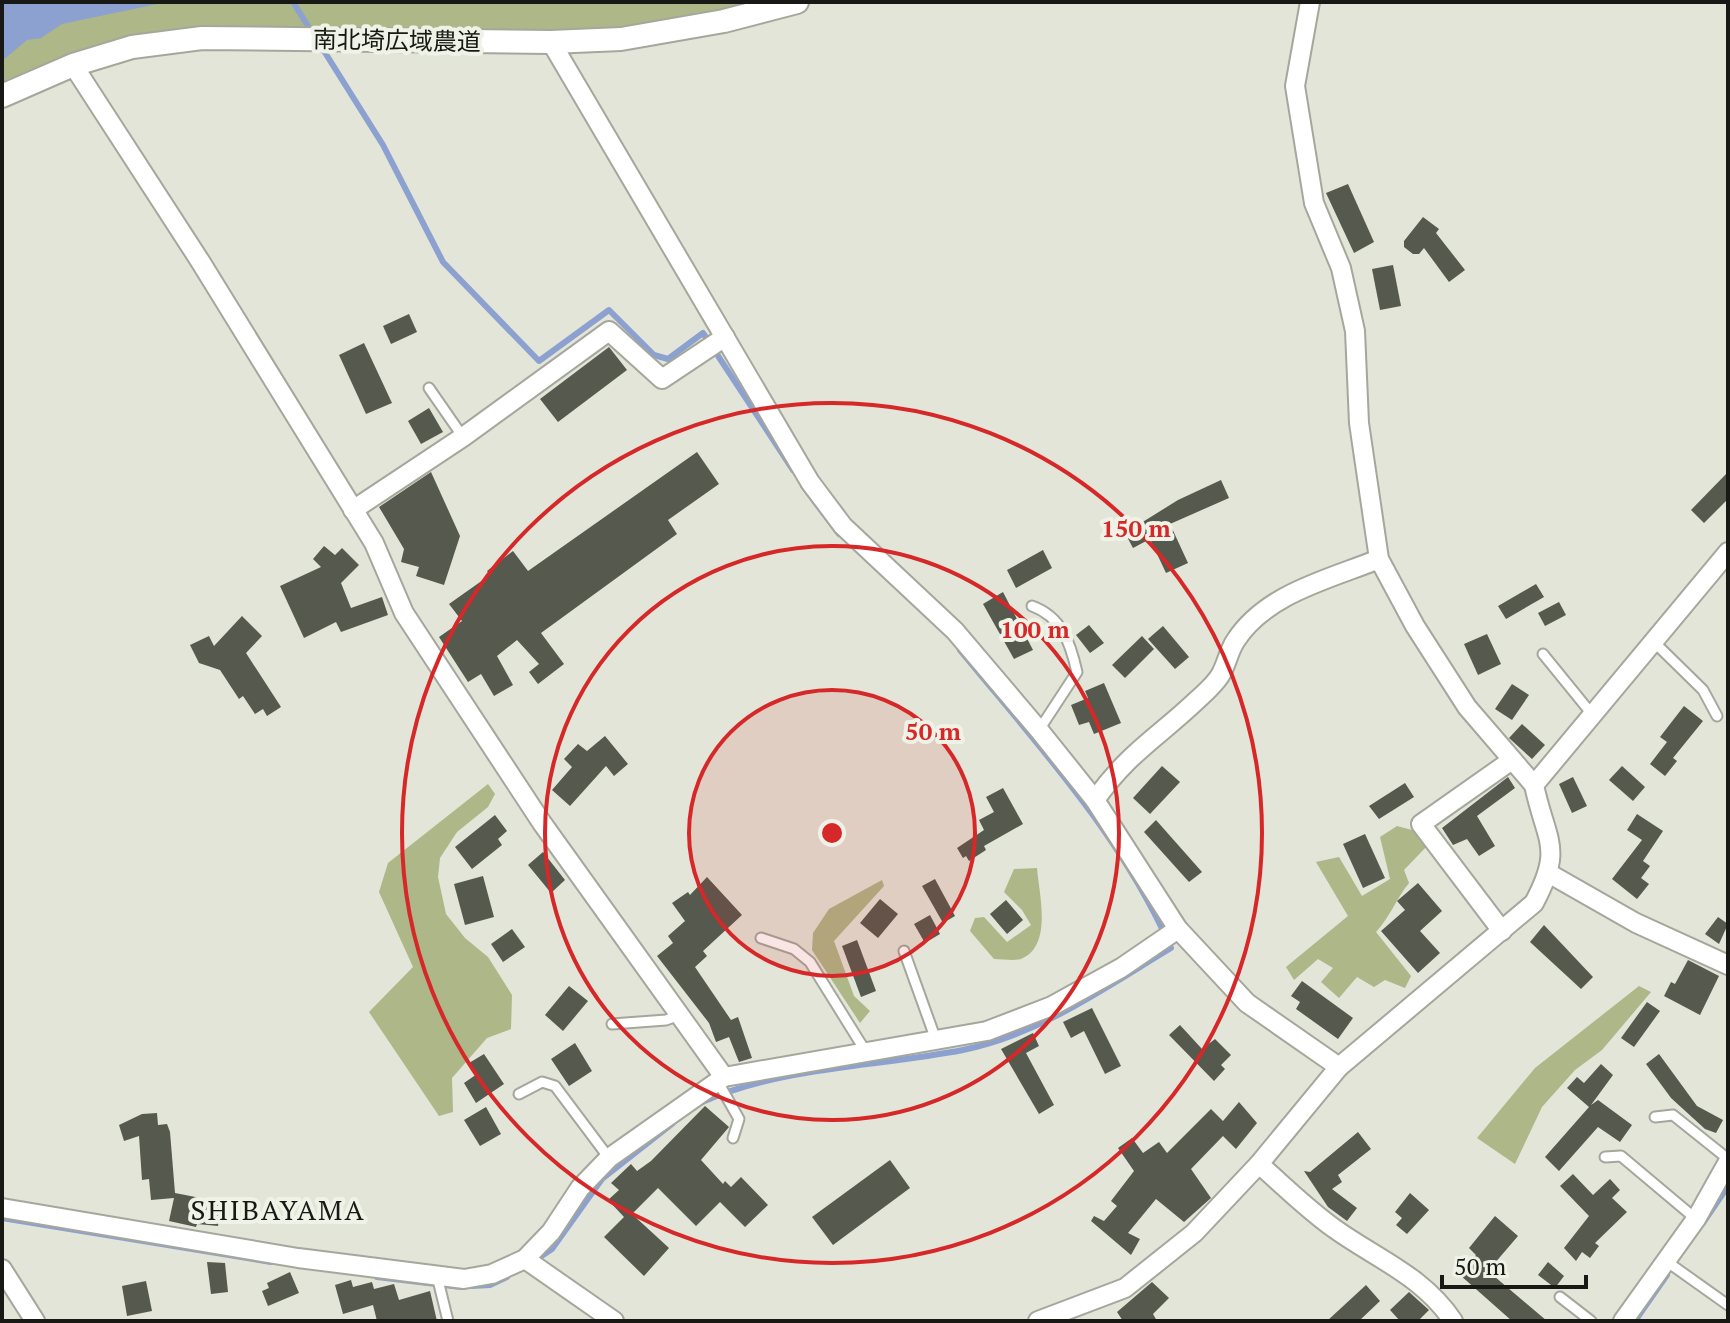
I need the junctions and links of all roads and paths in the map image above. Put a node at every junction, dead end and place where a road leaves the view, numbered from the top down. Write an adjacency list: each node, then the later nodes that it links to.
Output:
1 (797, 2): 3 (street, 南北埼広域農道)
2 (1310, 2): 11 (street)
3 (551, 42): 4 (street, 南北埼広域農道); 6 (street)
4 (73, 65): 5 (street, 南北埼広域農道); 9 (street)
5 (2, 96)
6 (725, 337): 8 (street); 17 (street)
7 (429, 388): 8 (lane)
8 (463, 437): 9 (street)
9 (353, 510): 27 (street)
10 (1728, 552): 13 (street)
11 (1379, 559): 18 (street); 20 (street)
12 (1032, 606): 17 (lane)
13 (1652, 640): 15 (street); 16 (lane)
14 (1543, 654): 15 (lane)
15 (1591, 713): 19 (street)
16 (1717, 716)
17 (1039, 730): 20 (street)
18 (1512, 760): 19 (street); 23 (street)
19 (1534, 785): 21 (street)
20 (1095, 800): 22 (street)
21 (1550, 874): 23 (street); 26 (street)
22 (1178, 929): 29 (street); 31 (street)
23 (1502, 931): 31 (street)
24 (761, 938): 30 (lane)
25 (904, 951): 29 (lane)
26 (1728, 965)
27 (680, 1015): 28 (lane); 32 (street)
28 (612, 1024)
29 (936, 1040): 30 (street)
30 (866, 1052): 32 (street)
31 (1339, 1067): 39 (street)
32 (721, 1079): 35 (lane); 37 (street)
33 (519, 1094): 37 (lane)
34 (1655, 1117): 38 (lane)
35 (733, 1138)
36 (1605, 1157): 41 (lane)
37 (609, 1158): 42 (street)
38 (1728, 1161): 41 (street)
39 (1259, 1164): 51 (street); 52 (street)
40 (2, 1208): 45 (street)
41 (1696, 1219): 43 (street)
42 (525, 1259): 45 (street); 48 (street)
43 (1666, 1261): 47 (lane); 54 (street)
44 (2, 1269): 49 (street)
45 (437, 1276): 50 (lane)
46 (1560, 1297): 53 (lane)
47 (1728, 1305)
48 (599, 1318)
49 (35, 1321)
50 (448, 1321)
51 (1038, 1321)
52 (1453, 1321)
53 (1591, 1321)
54 (1623, 1321)

